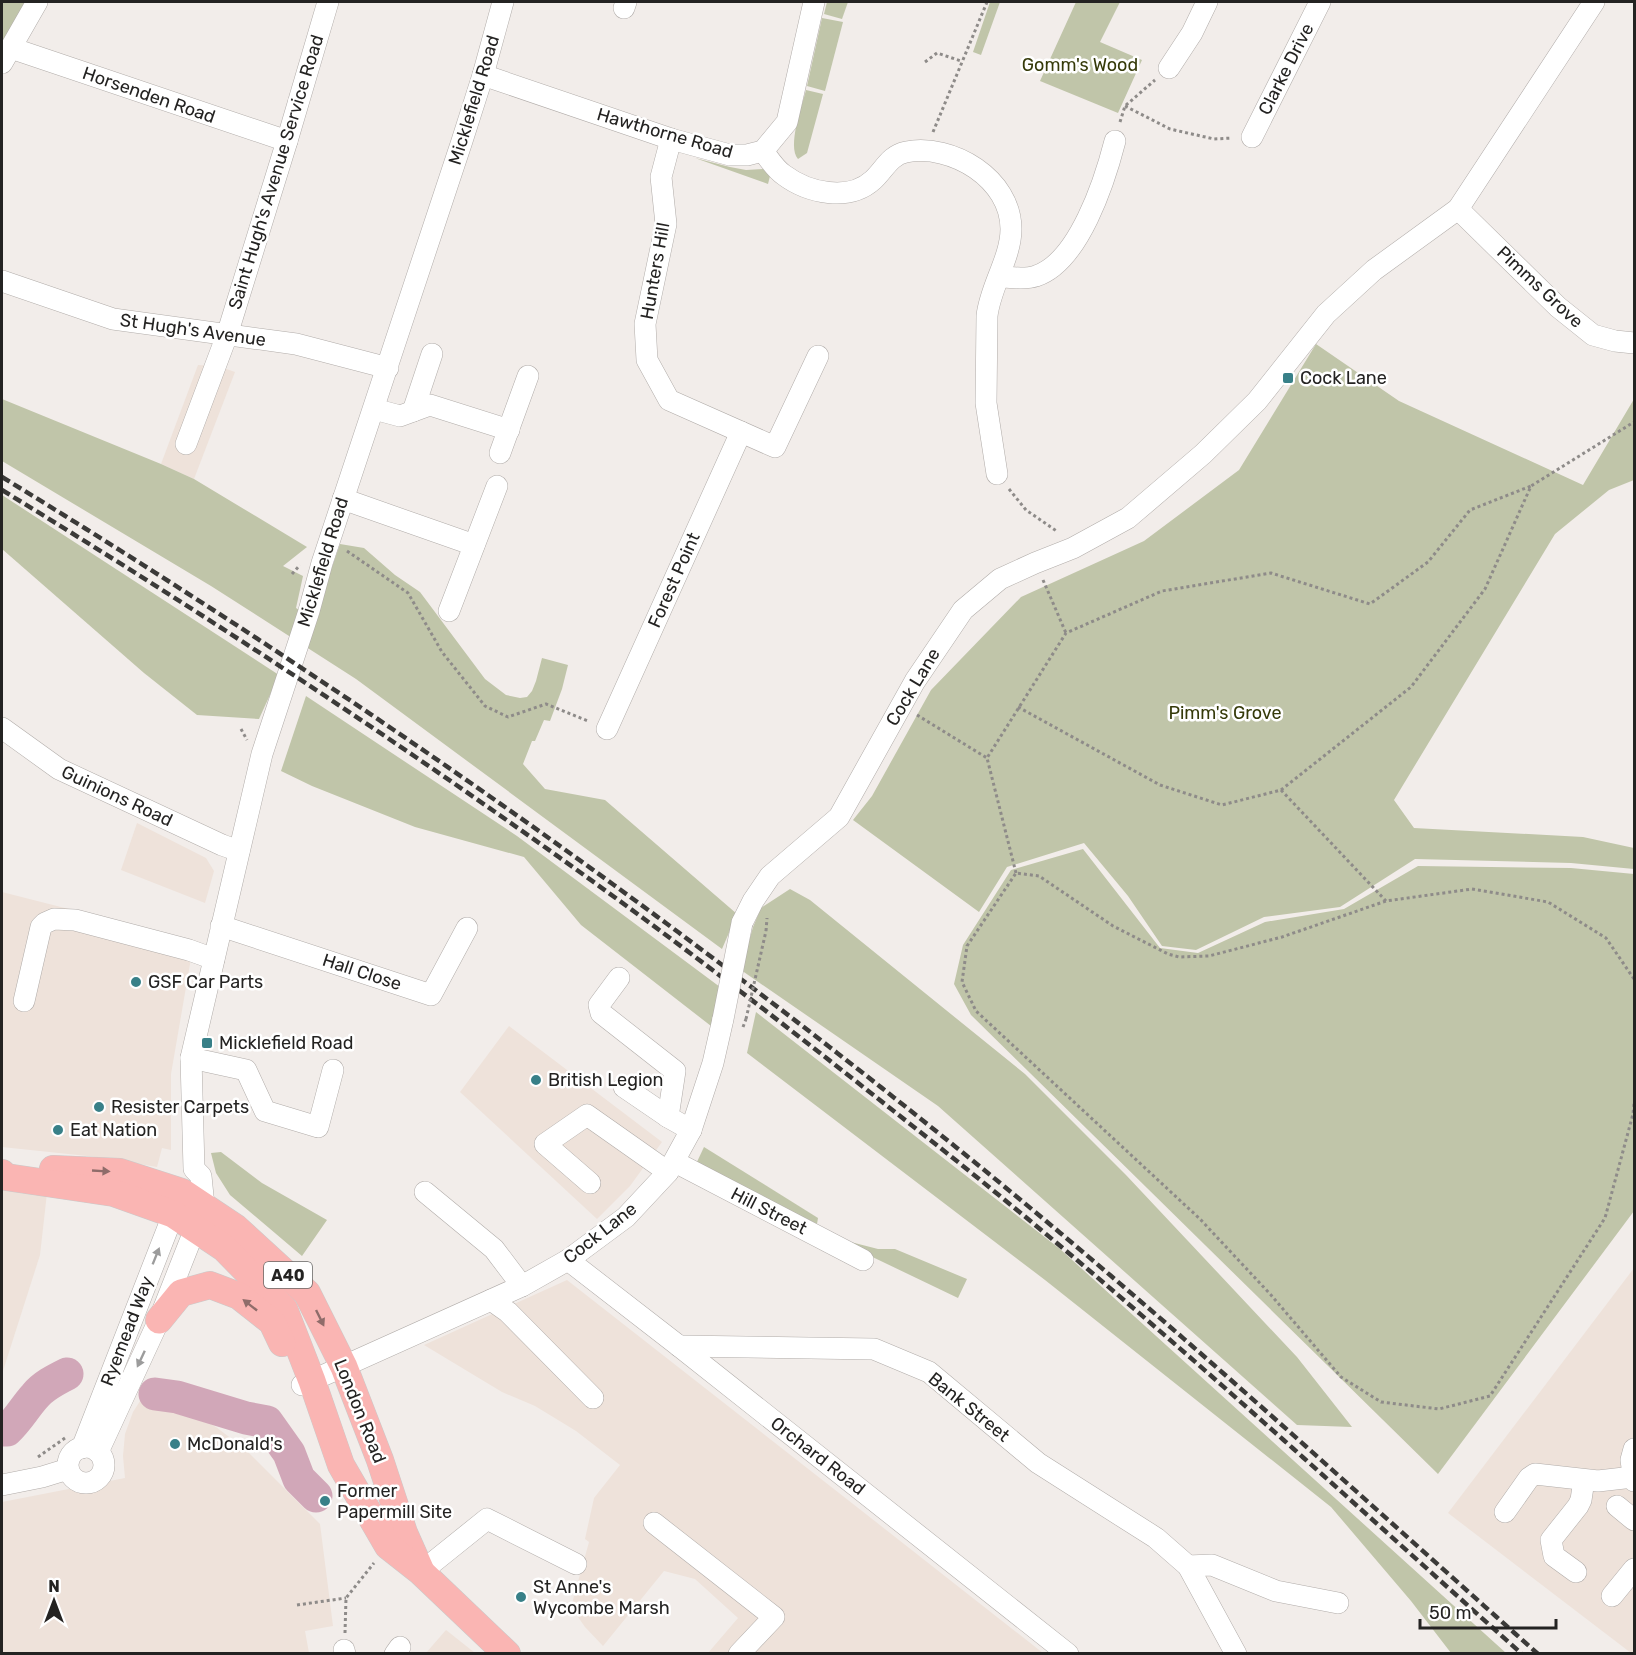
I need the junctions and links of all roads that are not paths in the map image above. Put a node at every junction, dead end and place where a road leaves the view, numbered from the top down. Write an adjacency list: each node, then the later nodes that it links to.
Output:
1 (37, 2): 8 (street)
2 (328, 2): 13 (street, Saint Hugh's Avenue Service Road)
3 (503, 2): 10 (street, Micklefield Road)
4 (814, 2): 15 (street)
5 (1207, 2): 9 (street)
6 (1320, 2): 11 (street, Clarke Drive)
7 (1594, 2): 16 (street, Cock Lane)
8 (6, 56): 13 (street, Horsenden Road)
9 (1168, 68)
10 (483, 75): 12 (street, Hawthorne Road); 23 (street, Micklefield Road)
11 (1252, 137)
12 (671, 139): 15 (street, Hawthorne Road); 28 (street, Hunters Hill)
13 (287, 141): 19 (street, Saint Hugh's Avenue Service Road)
14 (1115, 141): 17 (street)
15 (763, 152): 17 (street)
16 (1458, 209): 20 (street, Pimms Grove); 48 (street, Cock Lane, bridge)
17 (1000, 277): 31 (street)
18 (2, 281): 19 (street, St Hugh's Avenue)
19 (227, 335): 23 (street, St Hugh's Avenue); 29 (street, Saint Hugh's Avenue Service Road)
20 (1635, 344)
21 (432, 354): 26 (street)
22 (818, 356): 28 (street, Hunters Hill)
23 (388, 368): 25 (street, Micklefield Road)
24 (528, 376): 27 (street)
25 (374, 409): 26 (street); 33 (street, Micklefield Road)
26 (413, 411): 27 (street)
27 (508, 430): 30 (street)
28 (741, 432): 37 (street, Forest Point)
29 (186, 444)
30 (501, 453)
31 (997, 474)
32 (496, 486): 34 (street)
33 (343, 499): 34 (street); 38 (street, Micklefield Road)
34 (474, 545): 35 (street)
35 (450, 611)
36 (2, 728): 38 (street, Guinions Road)
37 (607, 729)
38 (238, 851): 39 (street, Micklefield Road)
39 (221, 926): 40 (street, Hall Close); 41 (street, Micklefield Road)
40 (467, 928)
41 (214, 959): 43 (street); 44 (street, Micklefield Road)
42 (619, 978): 47 (street)
43 (24, 1001)
44 (191, 1058): 45 (street); 53 (street, Micklefield Road)
45 (333, 1070)
46 (624, 1088): 47 (street)
47 (668, 1116): 48 (street)
48 (691, 1130): 49 (street, Cock Lane)
49 (671, 1167): 51 (street, Hill Street); 54 (street, Cock Lane); 55 (street, Hill Street)
50 (4, 1175): 53 (main road, London Road / A40)
51 (590, 1183)
52 (425, 1192): 56 (street)
53 (189, 1210): 58 (street, Ryemead Way); 60 (main road, London Road / A40); 62 (street, Ryemead Way, one-way to 53)
54 (568, 1260): 56 (street, Cock Lane); 59 (street, Orchard Road)
55 (863, 1260)
56 (522, 1286): 57 (street, Cock Lane)
57 (491, 1300): 60 (street, Cock Lane); 61 (street)
58 (159, 1320): 60 (main road, one-way to 58); 62 (street, Ryemead Way, one-way to 62)
59 (679, 1346): 74 (street, Bank Street); 82 (street, Orchard Road)
60 (323, 1376): 72 (main road, A40); 72 (main road, London Road / A40); 76 (main road, London Road / A40)
61 (593, 1398)
62 (82, 1446): 64 (street, Ryemead Way); 64 (street, Ryemead Way)
63 (1635, 1449): 65 (street)
64 (68, 1469): 67 (street)
65 (1634, 1479): 66 (street)
66 (1584, 1480): 69 (street); 77 (street)
67 (2, 1485)
68 (1617, 1506): 70 (street)
69 (1505, 1512)
70 (1635, 1520)
71 (654, 1523): 81 (street)
72 (388, 1546): 76 (main road, London Road / A40)
73 (576, 1564): 76 (street)
74 (1188, 1566): 79 (street); 83 (street, Bank Street)
75 (1635, 1569): 78 (street)
76 (422, 1572): 80 (main road, A40)
77 (1576, 1572)
78 (1612, 1596)
79 (1338, 1603)
80 (507, 1653)
81 (739, 1653)
82 (1068, 1653)
83 (1236, 1653)

